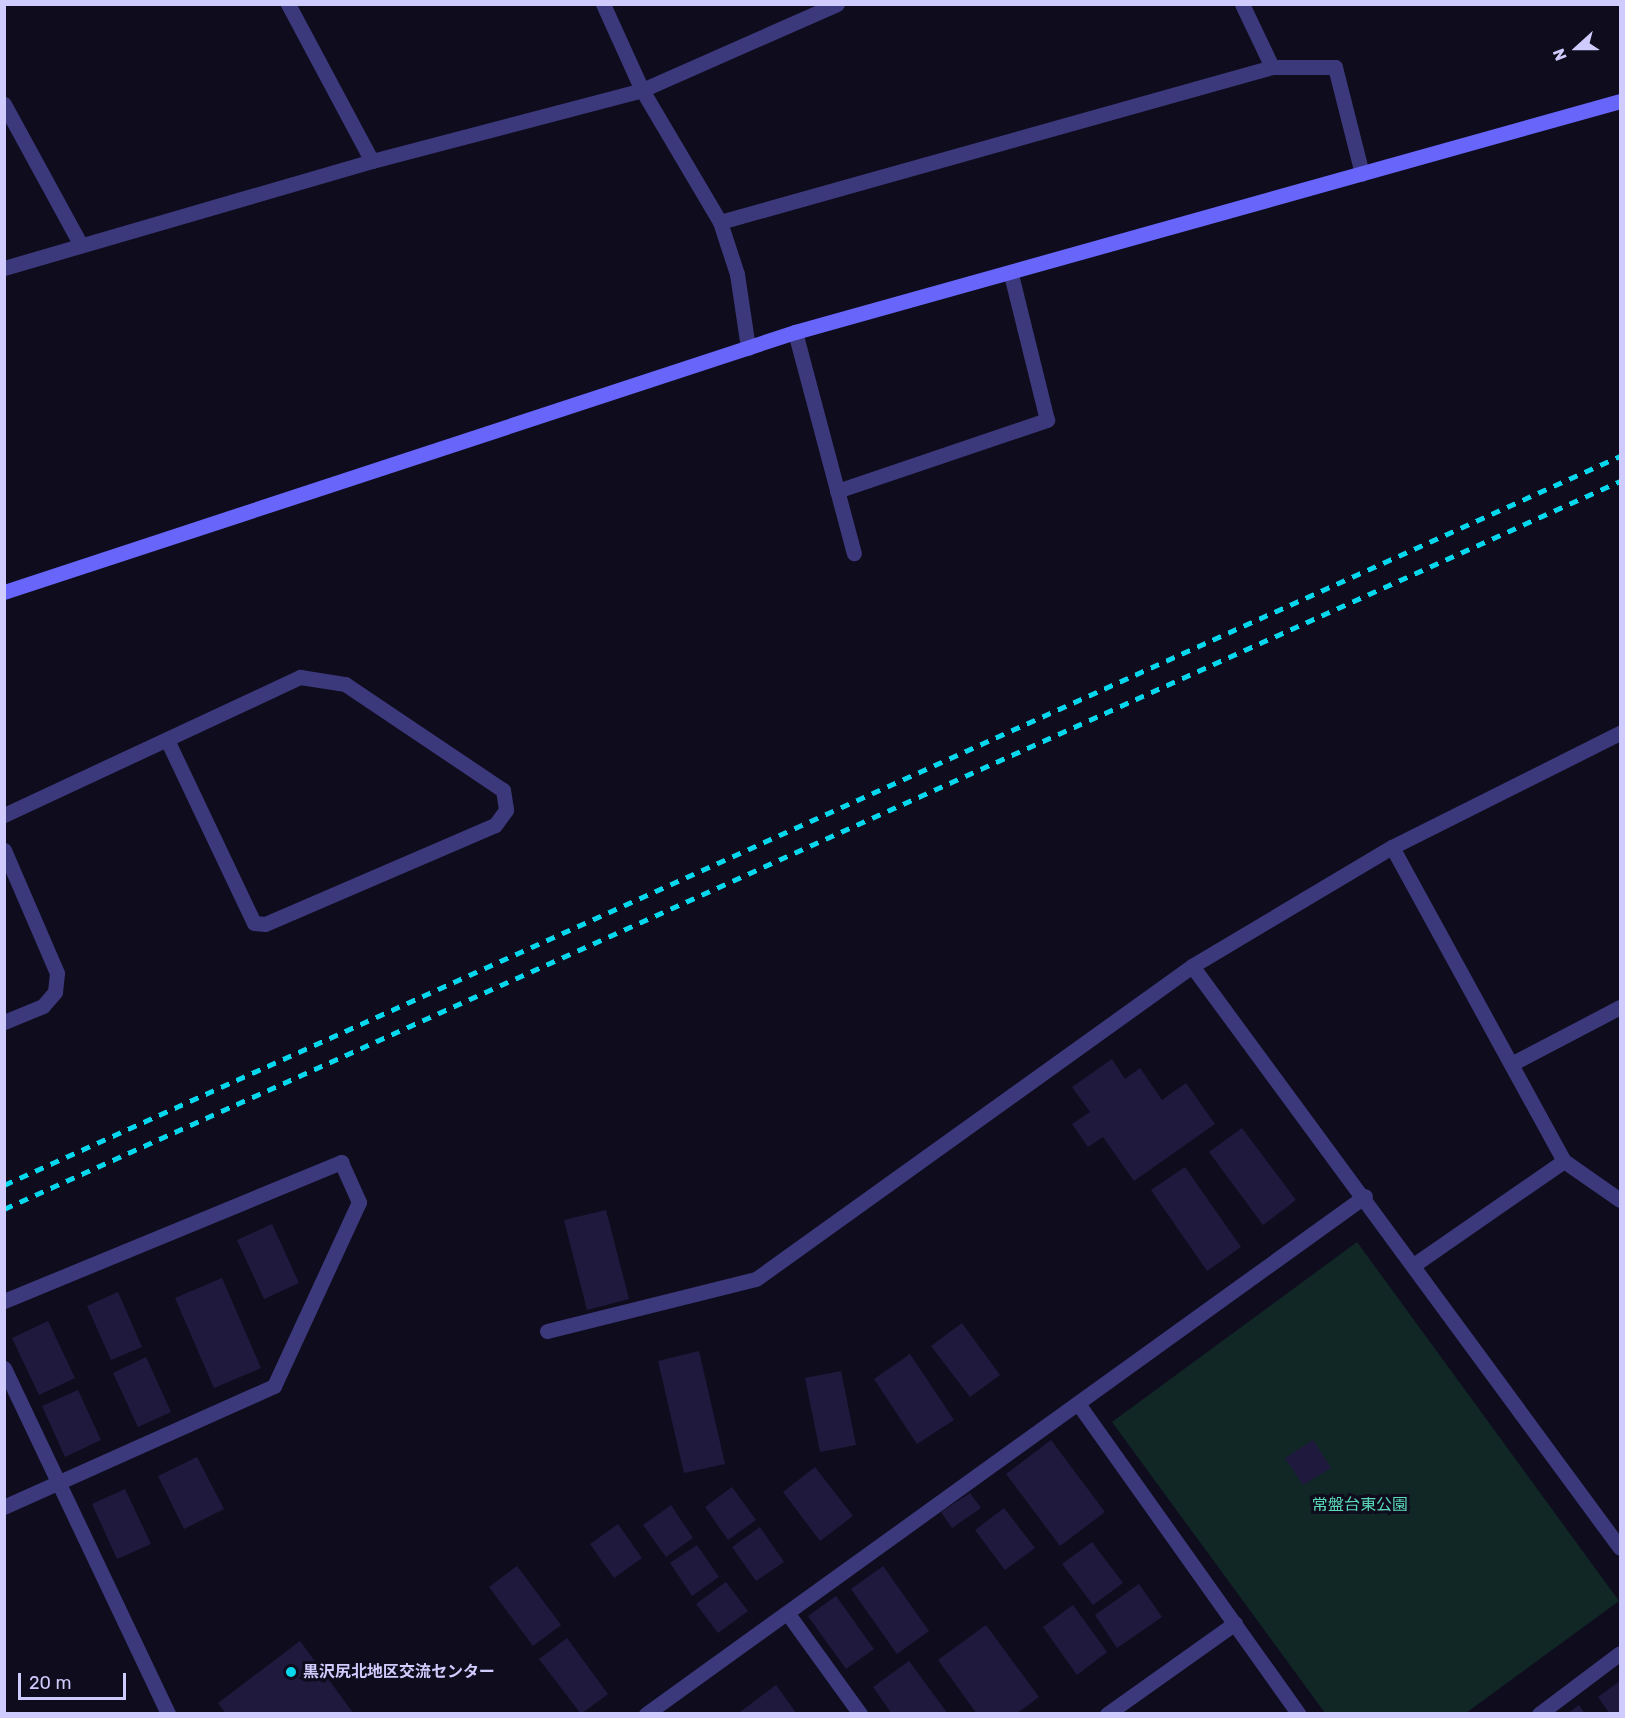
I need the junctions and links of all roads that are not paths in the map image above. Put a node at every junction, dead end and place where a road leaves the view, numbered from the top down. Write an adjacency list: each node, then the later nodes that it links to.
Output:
1 (288, 4): 9 (street)
2 (603, 4): 6 (street)
3 (837, 4): 6 (street)
4 (1242, 4): 5 (street)
5 (1272, 67): 10 (street); 11 (street)
6 (642, 90): 9 (street); 11 (street)
7 (1620, 101): 10 (street)
8 (4, 104): 12 (street)
9 (372, 161): 12 (street)
10 (1362, 174): 14 (street)
11 (720, 222): 16 (street)
12 (81, 244): 13 (street)
13 (4, 268)
14 (1011, 274): 15 (street); 17 (street)
15 (795, 332): 16 (street); 17 (street)
16 (748, 348): 19 (street)
17 (837, 491): 18 (street)
18 (854, 553)
19 (4, 592)
20 (1620, 733): 23 (street)
21 (167, 740): 21 (street); 22 (street)
22 (4, 815)
23 (1392, 847): 25 (street); 28 (street)
24 (4, 850): 27 (street)
25 (1192, 966): 30 (street); 34 (street)
26 (1620, 1007): 28 (street)
27 (4, 1022)
28 (1511, 1064): 29 (street)
29 (1564, 1161): 31 (street); 32 (street)
30 (1365, 1196): 32 (street); 36 (street)
31 (1620, 1200)
32 (1415, 1264): 39 (street)
33 (4, 1301): 37 (street)
34 (547, 1331)
35 (4, 1368): 37 (street)
36 (1079, 1405): 40 (street); 41 (street)
37 (61, 1482): 38 (street); 43 (street)
38 (4, 1507)
39 (1620, 1548)
40 (788, 1614): 44 (street); 45 (street)
41 (1235, 1623): 46 (street); 47 (street)
42 (1620, 1653): 48 (street)
43 (168, 1713)
44 (646, 1713)
45 (860, 1713)
46 (1107, 1713)
47 (1299, 1713)
48 (1539, 1713)

